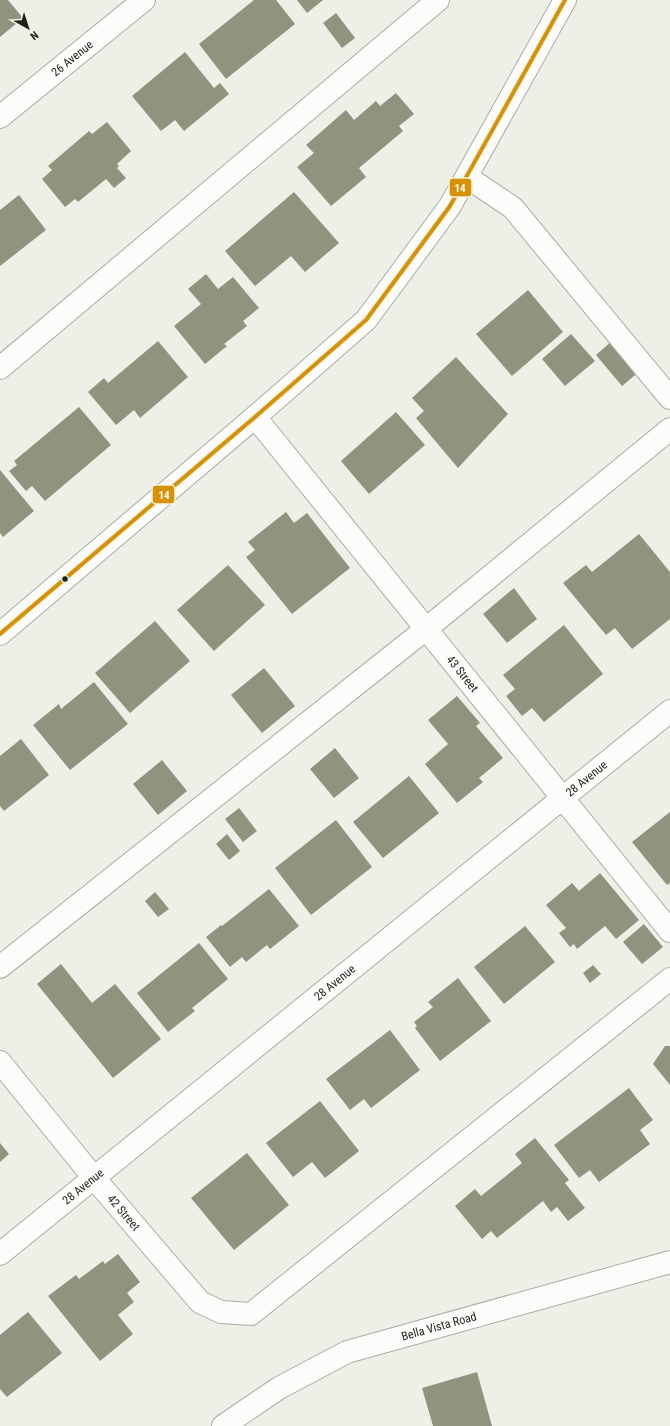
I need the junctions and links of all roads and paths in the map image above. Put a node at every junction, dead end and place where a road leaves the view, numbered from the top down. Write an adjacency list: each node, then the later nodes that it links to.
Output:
1 (144, 0): 4 (street, 26 Avenue)
2 (438, 0): 6 (street)
3 (565, 0): 5 (street)
4 (0, 117)
5 (467, 176): 7 (street); 8 (street)
6 (0, 368)
7 (670, 398)
8 (255, 417): 10 (street, 43 Street); 11 (street)
9 (670, 429): 10 (street)
10 (426, 629): 13 (street, 43 Street); 15 (street)
11 (0, 634)
12 (670, 712): 13 (street, 28 Avenue)
13 (563, 799): 14 (street, 43 Street); 18 (street, 28 Avenue)
14 (670, 931)
15 (0, 967)
16 (670, 979): 18 (street, 42 Street)
17 (0, 1062): 18 (street, 42 Street)
18 (94, 1178): 19 (street, 28 Avenue)
19 (0, 1254)
20 (670, 1262): 21 (street, Bella Vista Road)
21 (222, 1426)

